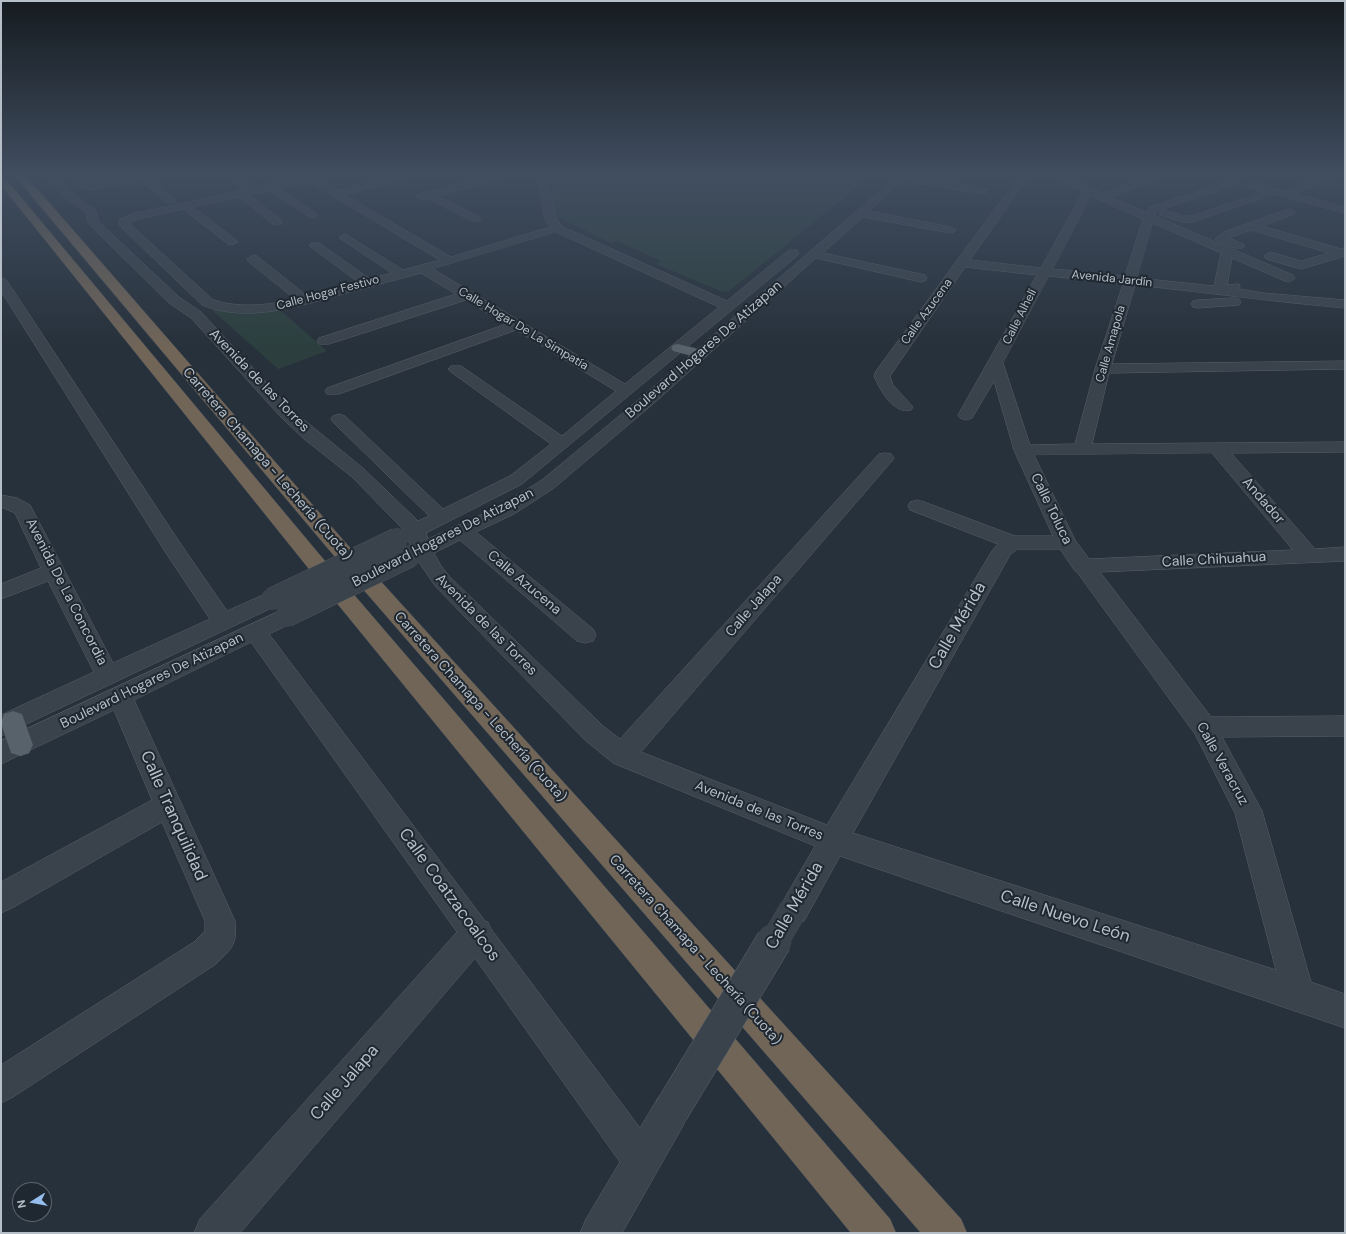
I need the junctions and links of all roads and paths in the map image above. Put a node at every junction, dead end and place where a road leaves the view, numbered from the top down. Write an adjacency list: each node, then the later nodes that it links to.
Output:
1 (46, 234): 97 (highway, Carretera Chamapa - Lechería (Cuota))
2 (69, 234): 98 (highway, Carretera Chamapa - Lechería (Cuota))
3 (105, 234): 71 (street, Avenida de las Torres)
4 (134, 234): 41 (street, Calle Hogar Festivo)
5 (221, 234): 19 (street)
6 (403, 234): 26 (street)
7 (539, 234): 26 (street, Calle Hogar Festivo)
8 (569, 234): 44 (street)
9 (823, 234): 44 (street, Boulevard Hogares De Atizapan)
10 (837, 234): 24 (street, Boulevard Hogares De Atizapan)
11 (983, 234): 28 (street, Calle Azucena)
12 (1065, 234): 31 (street, Calle Alhelí)
13 (1145, 234): 36 (street, Calle Amapola)
14 (1192, 234): 22 (street)
15 (1228, 234): 18 (street); 27 (street)
16 (1277, 234): 23 (street)
17 (345, 237): 32 (street)
18 (1250, 241)
19 (232, 242)
20 (315, 245): 37 (street)
21 (1264, 246): 27 (street)
22 (1227, 251): 34 (street); 38 (street)
23 (1343, 252): 27 (street)
24 (813, 254): 33 (street); 49 (street, Boulevard Hogares De Atizapan)
25 (253, 259): 41 (street)
26 (450, 261): 29 (street, Calle Hogar Festivo)
27 (1316, 261)
28 (962, 263): 31 (street, Avenida Jardín); 56 (street, Calle Azucena)
29 (422, 268): 32 (street, Calle Hogar Festivo); 39 (street, Calle Hogar De La Simpatía)
30 (1324, 271): 34 (street)
31 (1043, 272): 36 (street, Avenida Jardín); 50 (street, Calle Alhelí)
32 (400, 273): 37 (street, Calle Hogar Festivo)
33 (922, 278)
34 (1289, 278): 38 (street)
35 (1, 281): 78 (street)
36 (1130, 281): 38 (street, Avenida Jardín); 52 (street, Calle Amapola)
37 (368, 282): 41 (street, Calle Hogar Festivo)
38 (1220, 290): 40 (street, Avenida Jardín)
39 (467, 295): 46 (street, Calle Hogar De La Simpatía); 47 (street)
40 (1270, 298): 42 (street); 43 (street, Avenida Jardín); 45 (street, Avenida Jardín)
41 (305, 301)
42 (1198, 304)
43 (1345, 304)
44 (728, 306): 48 (street, Boulevard Hogares De Atizapan)
45 (1345, 309)
46 (517, 325): 54 (street, Calle Hogar De La Simpatía); 55 (street)
47 (324, 341)
48 (678, 348): 49 (main road); 54 (street, Boulevard Hogares De Atizapan)
49 (701, 354): 68 (street, Boulevard Hogares De Atizapan)
50 (996, 364): 57 (street, Calle Alhelí); 63 (street)
51 (1345, 365): 52 (street)
52 (1103, 369): 62 (street, Calle Amapola)
53 (456, 370): 59 (street)
54 (624, 390): 59 (street, Boulevard Hogares De Atizapan)
55 (333, 391)
56 (905, 407)
57 (966, 415)
58 (339, 419): 67 (street)
59 (562, 444): 67 (street, Boulevard Hogares De Atizapan)
60 (1345, 447): 61 (street)
61 (1217, 448): 62 (street); 73 (street, Andador)
62 (1082, 449): 63 (street)
63 (1023, 450): 70 (street, Calle Toluca)
64 (885, 458): 86 (street, Calle Jalapa)
65 (1, 501): 75 (street, Avenida De La Concordia)
66 (917, 506): 69 (street)
67 (441, 517): 71 (street, Boulevard Hogares De Atizapan)
68 (462, 531): 71 (street, Boulevard Hogares De Atizapan); 80 (street, Calle Azucena)
69 (1013, 542): 70 (street); 88 (street, Calle Mérida)
70 (1066, 542): 74 (street, Calle Toluca)
71 (416, 545): 77 (street, Boulevard Hogares De Atizapan, bridge); 77 (street, Boulevard Hogares De Atizapan, bridge); 86 (street, Avenida de las Torres)
72 (1345, 554): 73 (street, Calle Chihuahua)
73 (1309, 555): 74 (street, Calle Chihuahua)
74 (1082, 566): 84 (street, Calle Veracruz)
75 (53, 572): 76 (street); 81 (street, Avenida De La Concordia)
76 (1, 592)
77 (279, 608): 78 (street, Boulevard Hogares De Atizapan); 79 (street, Boulevard Hogares De Atizapan)
78 (223, 621): 81 (street, Boulevard Hogares De Atizapan)
79 (255, 631): 81 (street, Boulevard Hogares De Atizapan); 90 (street, Calle Coatzacoalcos)
80 (585, 635)
81 (114, 685): 82 (street, Boulevard Hogares De Atizapan); 85 (street, Boulevard Hogares De Atizapan); 87 (street, Calle Tranquilidad)
82 (7, 724): 85 (main road)
83 (1345, 726): 84 (street)
84 (1204, 727): 91 (street, Calle Veracruz)
85 (10, 749)
86 (622, 755): 88 (street, Avenida de las Torres)
87 (168, 805): 89 (street); 93 (street, Calle Tranquilidad)
88 (833, 840): 91 (street, Calle Nuevo León); 94 (street, Calle Mérida, bridge)
89 (1, 898)
90 (477, 933): 94 (street, Calle Coatzacoalcos); 95 (street, Calle Jalapa)
91 (1298, 994): 92 (street, Calle Nuevo León)
92 (1345, 1011)
93 (1, 1085)
94 (641, 1160): 96 (street, Calle Mérida)
95 (214, 1233)
96 (600, 1233)
97 (876, 1233)
98 (947, 1233)

